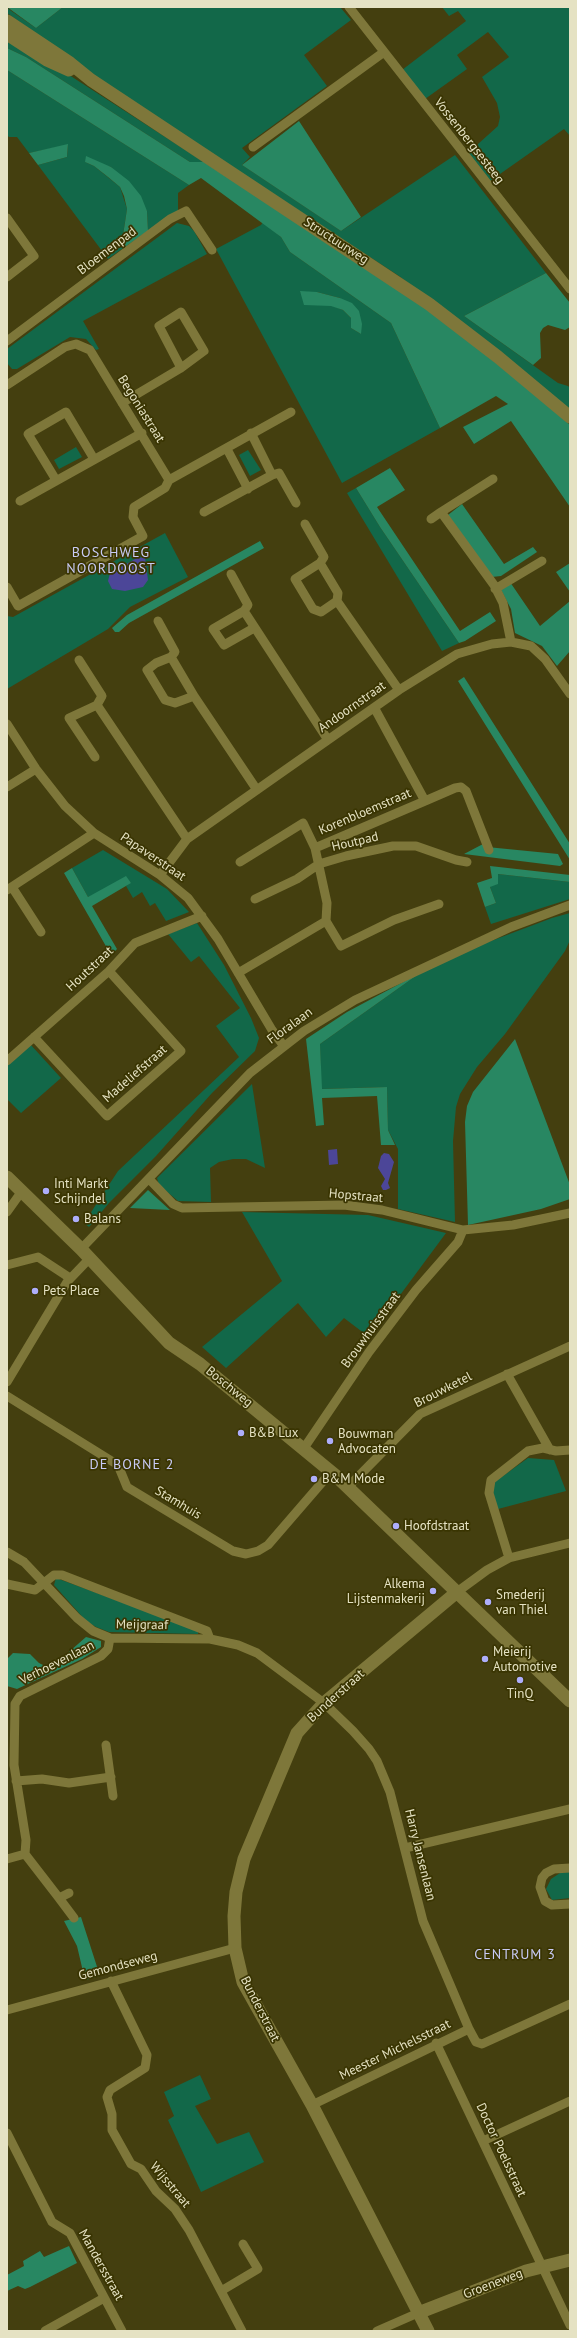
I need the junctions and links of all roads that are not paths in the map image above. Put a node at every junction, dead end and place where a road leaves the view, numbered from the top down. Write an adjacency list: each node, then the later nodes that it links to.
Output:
1 (350, 7): 4 (street, Vossenbergsesteeg)
2 (7, 21): 5 (street, Structuurweg)
3 (7, 34): 5 (street, Structuurweg)
4 (384, 52): 6 (street); 10 (street, Vossenbergsesteeg)
5 (91, 80): 16 (street, Structuurweg)
6 (253, 147)
7 (7, 218): 9 (street)
8 (212, 250): 11 (street, Bloemenpad)
9 (7, 277)
10 (570, 289)
11 (7, 341)
12 (181, 368): 12 (street); 14 (street)
13 (8, 380): 14 (street, Begoniastraat)
14 (122, 403): 18 (street, Begoniastraat)
15 (291, 412): 17 (street)
16 (570, 417)
17 (251, 433): 19 (street); 21 (street)
18 (142, 434): 20 (street); 24 (street, Begoniastraat)
19 (228, 449): 24 (street); 25 (street)
20 (94, 459): 23 (street); 23 (street)
21 (272, 475): 25 (street); 27 (street)
22 (492, 479): 29 (street)
23 (56, 480): 26 (street)
24 (169, 480): 35 (street)
25 (248, 489): 28 (street)
26 (20, 501)
27 (296, 503)
28 (204, 512)
29 (441, 512): 30 (street); 36 (street)
30 (431, 519)
31 (305, 524): 33 (street)
32 (542, 561): 36 (street)
33 (320, 563): 37 (street); 37 (street)
34 (231, 574): 38 (street)
35 (7, 587)
36 (495, 589): 41 (street)
37 (337, 601): 44 (street)
38 (244, 610): 40 (street); 40 (street)
39 (158, 621): 42 (street)
40 (254, 628): 50 (street)
41 (511, 642): 44 (street, Andoornstraat); 45 (street, Andoornstraat)
42 (171, 658): 46 (street); 46 (street)
43 (79, 660): 47 (street)
44 (399, 690): 48 (street, Andoornstraat)
45 (570, 694)
46 (194, 696): 54 (street)
47 (97, 705): 51 (street); 57 (street)
48 (375, 709): 50 (street, Andoornstraat); 55 (street, Korenbloemstraat)
49 (7, 724): 52 (street, Papaverstraat)
50 (328, 740): 54 (street, Andoornstraat)
51 (96, 757)
52 (36, 769): 53 (street); 56 (street, Papaverstraat)
53 (7, 786)
54 (257, 790): 57 (street, Andoornstraat)
55 (425, 800): 58 (street, Korenbloemstraat); 59 (street)
56 (94, 833): 63 (street, Papaverstraat); 64 (street)
57 (187, 839): 63 (street, Andoornstraat)
58 (315, 848): 60 (street); 62 (street, Korenbloemstraat)
59 (489, 850)
60 (240, 862)
61 (467, 862): 62 (street, Houtpad)
62 (319, 864): 65 (street, Houtpad); 69 (street, Korenbloemstraat)
63 (160, 875): 68 (street, Papaverstraat)
64 (10, 889): 70 (street)
65 (255, 899)
66 (439, 904): 69 (street)
67 (570, 905): 74 (street, Floralaan)
68 (202, 916): 71 (street, Houtstraat); 72 (street, Papaverstraat)
69 (326, 920): 72 (street)
70 (41, 932)
71 (109, 971): 73 (street, Houtstraat); 73 (street, Madeliefstraat)
72 (238, 973): 74 (street, Papaverstraat)
73 (34, 1037): 75 (street, Houtstraat)
74 (283, 1046): 77 (street, Floralaan)
75 (7, 1061)
76 (7, 1177): 78 (street, Boschweg)
77 (149, 1179): 81 (street, Hopstraat); 82 (street, Floralaan)
78 (22, 1191): 79 (street); 82 (street, Boschweg)
79 (7, 1212)
80 (570, 1213): 81 (street, Hopstraat)
81 (463, 1230): 89 (street, Brouwhuisstraat)
82 (85, 1253): 84 (street, Floralaan); 89 (street, Boschweg)
83 (7, 1266): 84 (street)
84 (70, 1278): 87 (street, Floralaan)
85 (570, 1346): 86 (street, Brouwketel)
86 (507, 1374): 90 (street); 93 (street, Brouwketel)
87 (7, 1382)
88 (7, 1396): 92 (street, Stamhuis)
89 (304, 1448): 92 (street, Boschweg)
90 (550, 1450): 91 (street); 96 (street)
91 (570, 1450)
92 (331, 1472): 93 (street, Boschweg)
93 (348, 1487): 99 (street, Boschweg)
94 (570, 1543): 96 (street)
95 (7, 1552): 98 (street, Meijgraaf)
96 (509, 1558): 99 (street)
97 (7, 1584): 98 (street)
98 (45, 1584): 100 (street, Meijgraaf); 101 (street, Meijgraaf)
99 (457, 1592): 102 (street); 103 (street, Bunderstraat)
100 (110, 1638): 101 (street, Meijgraaf); 106 (street, Verhoevenlaan)
101 (210, 1639): 103 (street, Meijgraaf)
102 (570, 1701)
103 (324, 1703): 109 (street, Harry Jansenlaan); 117 (street, Bunderstraat)
104 (106, 1745): 105 (street)
105 (111, 1777): 106 (street); 107 (street)
106 (16, 1781): 110 (street, Verhoevenlaan)
107 (113, 1796)
108 (570, 1809): 109 (street)
109 (405, 1848): 121 (street, Harry Jansenlaan)
110 (25, 1854): 111 (street); 114 (street)
111 (7, 1859)
112 (570, 1868): 115 (street)
113 (69, 1893): 114 (street)
114 (59, 1898): 116 (street)
115 (570, 1904)
116 (74, 1918)
117 (235, 1948): 118 (street, Gemondseweg); 124 (street, Bunderstraat)
118 (111, 1981): 120 (street, Gemondseweg); 130 (street, Wijsstraat)
119 (570, 2004): 121 (street, Meester Michelsstraat)
120 (7, 2010)
121 (468, 2029): 122 (street, Meester Michelsstraat)
122 (436, 2043): 124 (street, Meester Michelsstraat); 126 (street, Doctor Poelsstraat)
123 (570, 2101): 126 (street)
124 (312, 2105): 132 (street, Bunderstraat)
125 (7, 2133): 131 (street, Mandersstraat)
126 (483, 2141): 129 (street, Doctor Poelsstraat)
127 (243, 2244): 130 (street)
128 (570, 2260): 129 (street, Groeneweg)
129 (542, 2268): 132 (street, Groeneweg); 133 (street, Doctor Poelsstraat)
130 (221, 2291): 136 (street, Wijsstraat)
131 (104, 2298): 134 (street); 135 (street, Mandersstraat)
132 (418, 2313): 137 (street); 138 (street, Bunderstraat)
133 (570, 2325)
134 (51, 2330)
135 (122, 2331)
136 (242, 2331)
137 (377, 2331)
138 (428, 2331)

